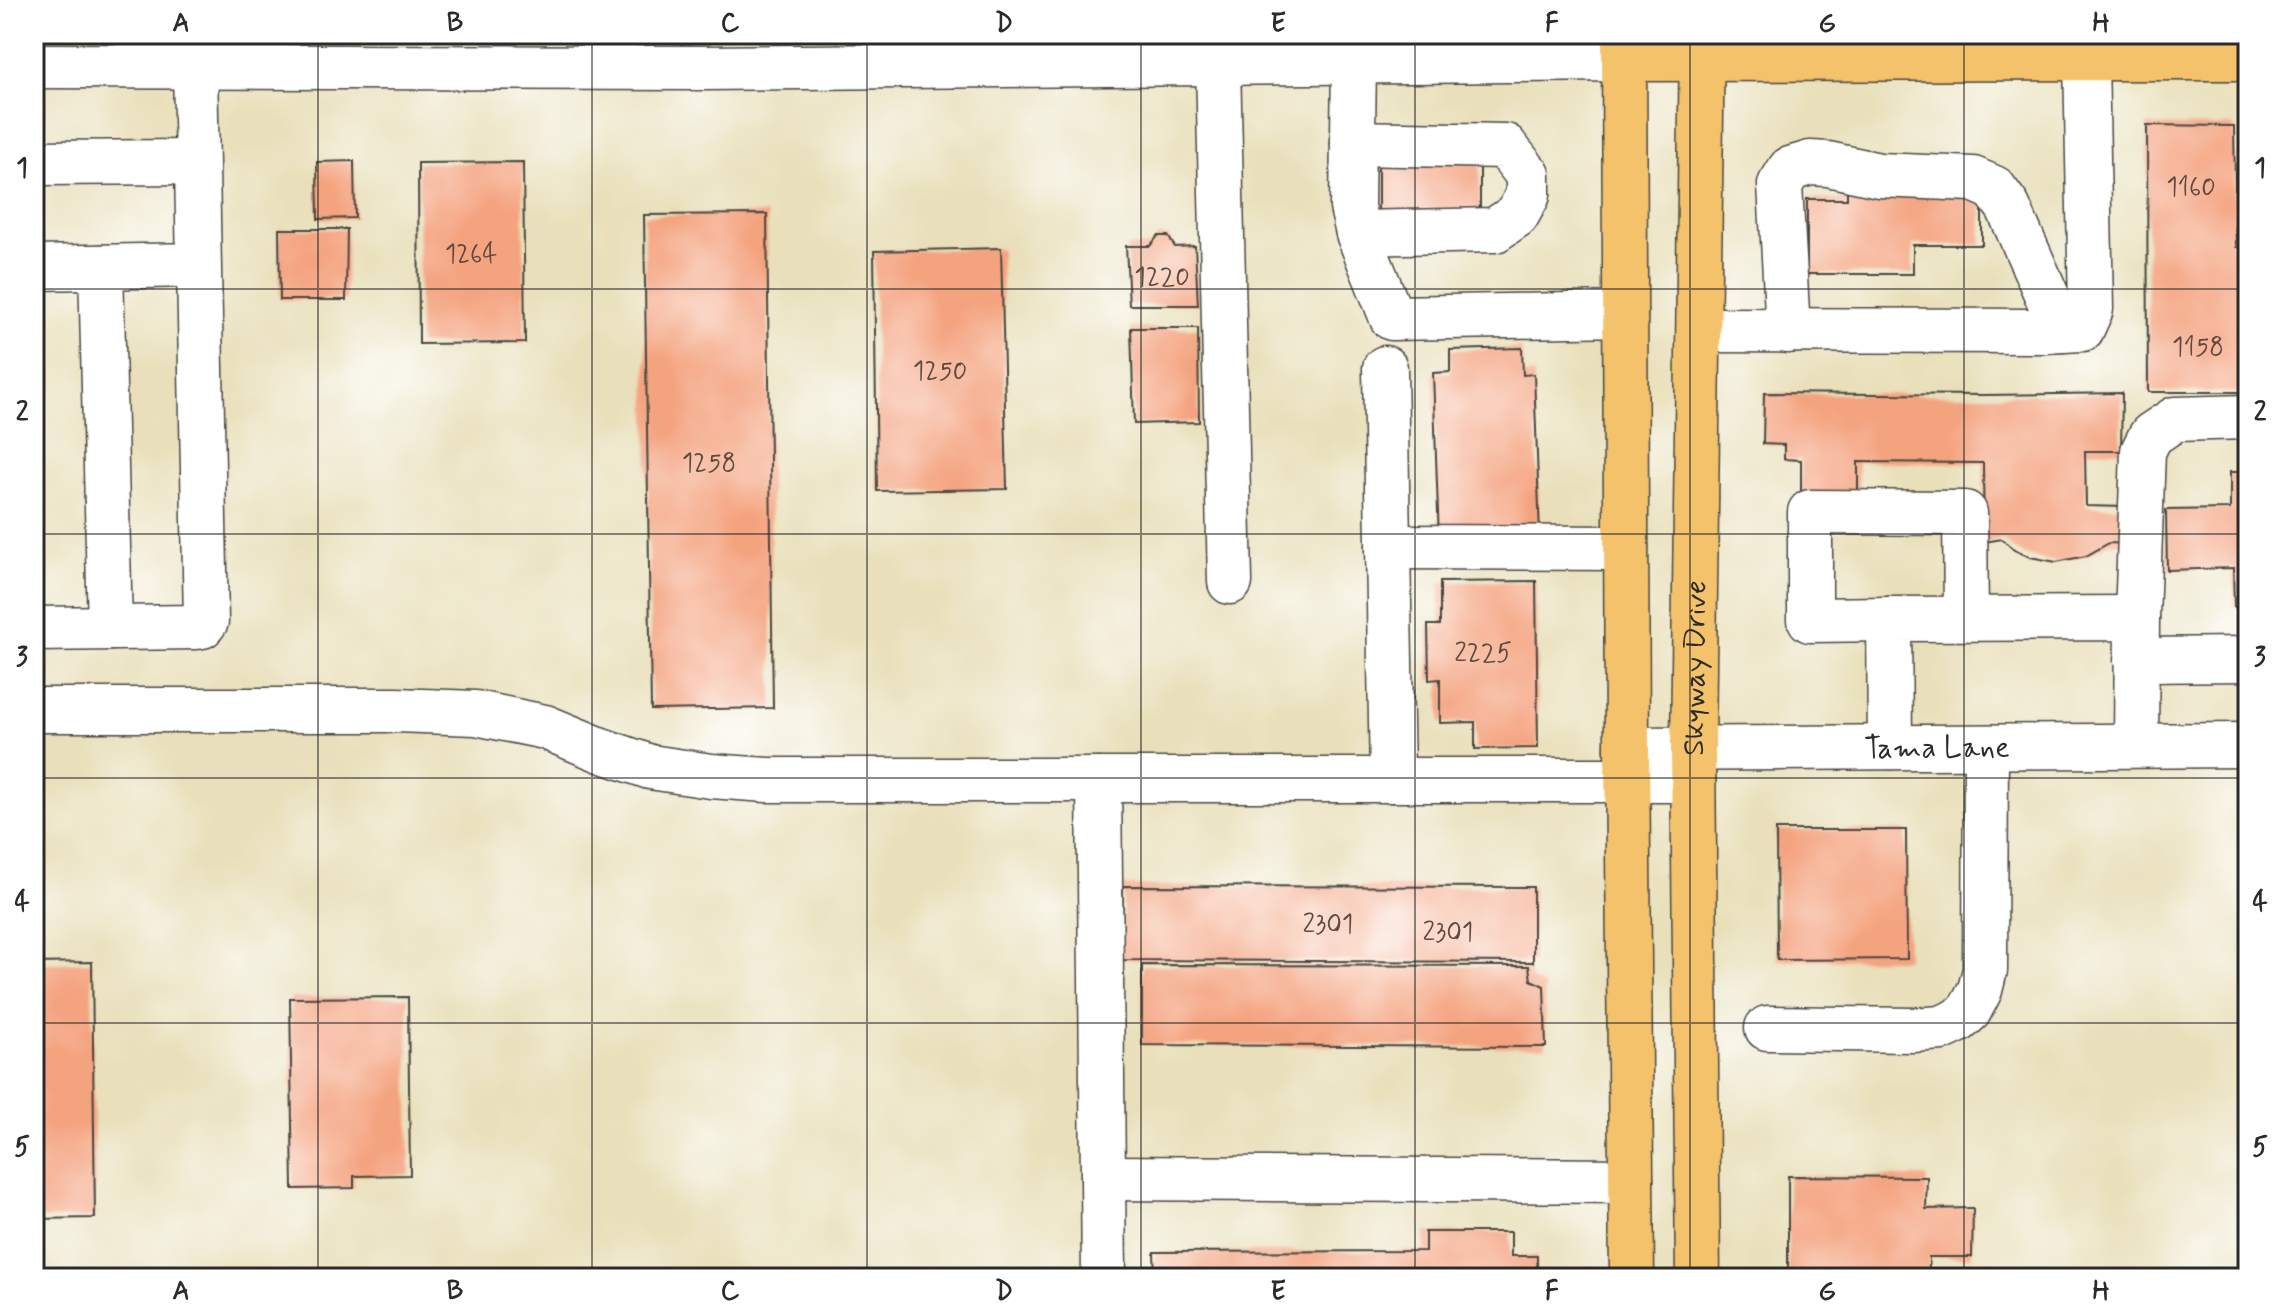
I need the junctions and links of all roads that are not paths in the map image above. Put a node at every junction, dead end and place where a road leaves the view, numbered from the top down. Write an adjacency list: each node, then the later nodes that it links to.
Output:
1 (1702, 46): 2 (main road); 4 (main road); 17 (main road, Skyway Drive)
2 (1624, 47): 6 (street); 16 (main road)
3 (50, 55): 8 (street)
4 (2086, 58): 5 (main road); 18 (street)
5 (2248, 58)
6 (1354, 62): 7 (street); 9 (street)
7 (1218, 63): 8 (street); 24 (street)
8 (195, 66): 10 (street)
9 (1353, 143): 12 (street); 12 (street)
10 (196, 162): 11 (street); 13 (street)
11 (34, 163)
12 (1358, 233): 16 (street)
13 (197, 265): 14 (street); 27 (street)
14 (101, 267): 15 (street); 27 (street)
15 (34, 268)
16 (1625, 314): 23 (main road)
17 (1699, 330): 19 (street); 37 (main road, Skyway Drive)
18 (2062, 330): 19 (street); 19 (street)
19 (1788, 331)
20 (1385, 368): 22 (street)
21 (2248, 417): 29 (street)
22 (1388, 547): 23 (street); 39 (street)
23 (1626, 548): 36 (main road)
24 (1230, 582)
25 (1966, 618): 26 (street); 26 (street); 29 (street)
26 (1889, 619): 34 (street)
27 (110, 628): 28 (street)
28 (34, 629)
29 (2136, 639): 30 (street); 32 (street)
30 (2248, 659)
31 (34, 710): 38 (street, Tama Lane)
32 (2136, 745): 33 (street, Tama Lane); 35 (street, Tama Lane)
33 (2248, 745)
34 (1890, 747): 35 (street, Tama Lane); 37 (street, Tama Lane)
35 (1986, 747): 40 (street)
36 (1627, 764): 37 (street, Tama Lane); 39 (street, Tama Lane); 42 (main road)
37 (1693, 764): 45 (main road, Skyway Drive)
38 (1099, 780): 39 (street, Tama Lane); 41 (street)
39 (1392, 780)
40 (1767, 1028)
41 (1103, 1178): 42 (street); 43 (street)
42 (1631, 1181): 44 (main road)
43 (1104, 1278)
44 (1632, 1278)
45 (1698, 1278)

